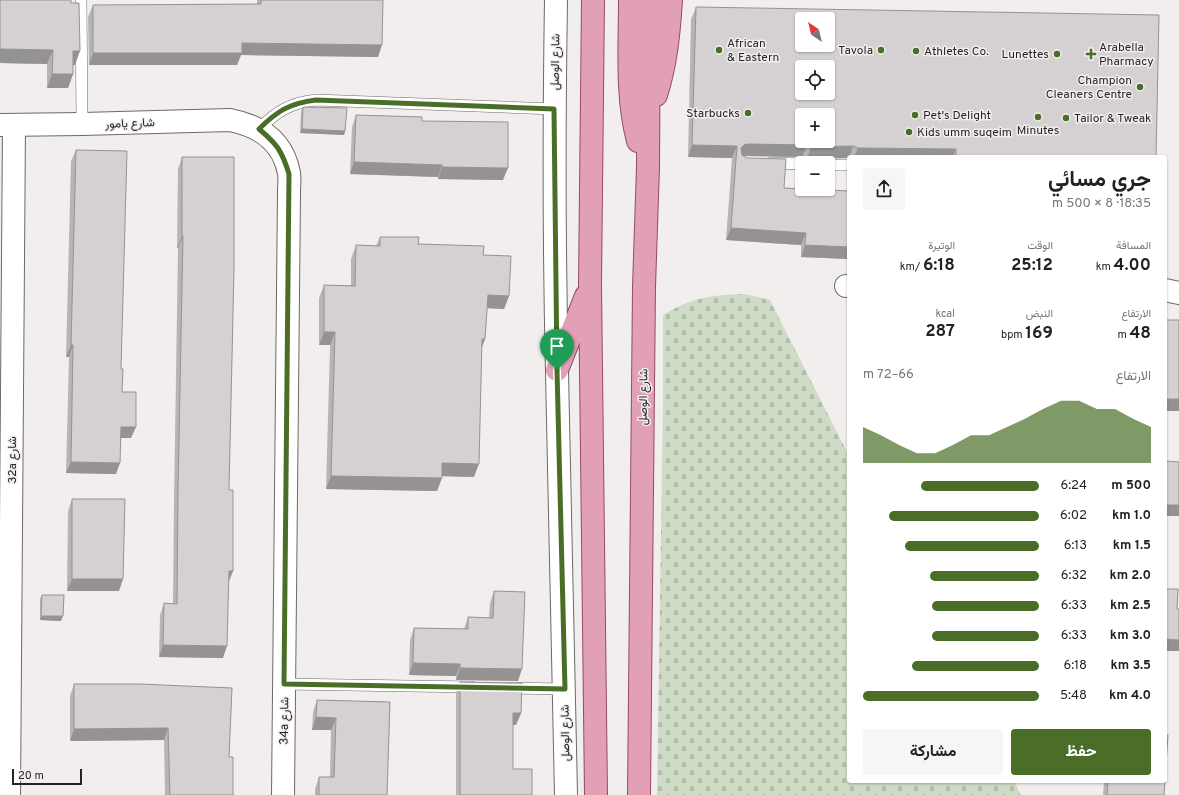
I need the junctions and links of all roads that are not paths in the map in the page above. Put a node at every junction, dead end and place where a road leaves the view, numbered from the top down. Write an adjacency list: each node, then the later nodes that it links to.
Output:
1 (81, 0): 9 (lane)
2 (556, 0): 7 (street, شارع الوصل)
3 (593, 0): 17 (main road)
4 (630, 0): 16 (main road)
5 (649, 0): 8 (main road, شارع الوصل)
6 (671, 0): 8 (main road)
7 (554, 109): 11 (lane); 22 (street, شارع الوصل)
8 (648, 115): 16 (main road, شارع الوصل)
9 (82, 124): 10 (street, شارع يامور); 11 (street, شارع يامور)
10 (7, 125): 27 (street, 32a شارع)
11 (259, 129): 23 (street, 34a شارع)
12 (758, 163): 13 (lane)
13 (795, 164)
14 (835, 165): 15 (lane)
15 (847, 165)
16 (648, 167): 31 (main road, شارع الوصل)
17 (590, 285): 22 (main road); 30 (main road)
18 (1179, 285): 19 (street)
19 (1167, 288)
20 (1167, 290): 21 (street)
21 (1179, 293)
22 (557, 370): 26 (street, شارع الوصل)
23 (284, 684): 24 (lane); 28 (street, 34a شارع)
24 (483, 688)
25 (499, 688): 26 (lane)
26 (565, 689): 29 (street, شارع الوصل)
27 (9, 795)
28 (283, 795)
29 (566, 795)
30 (596, 795)
31 (639, 795)

